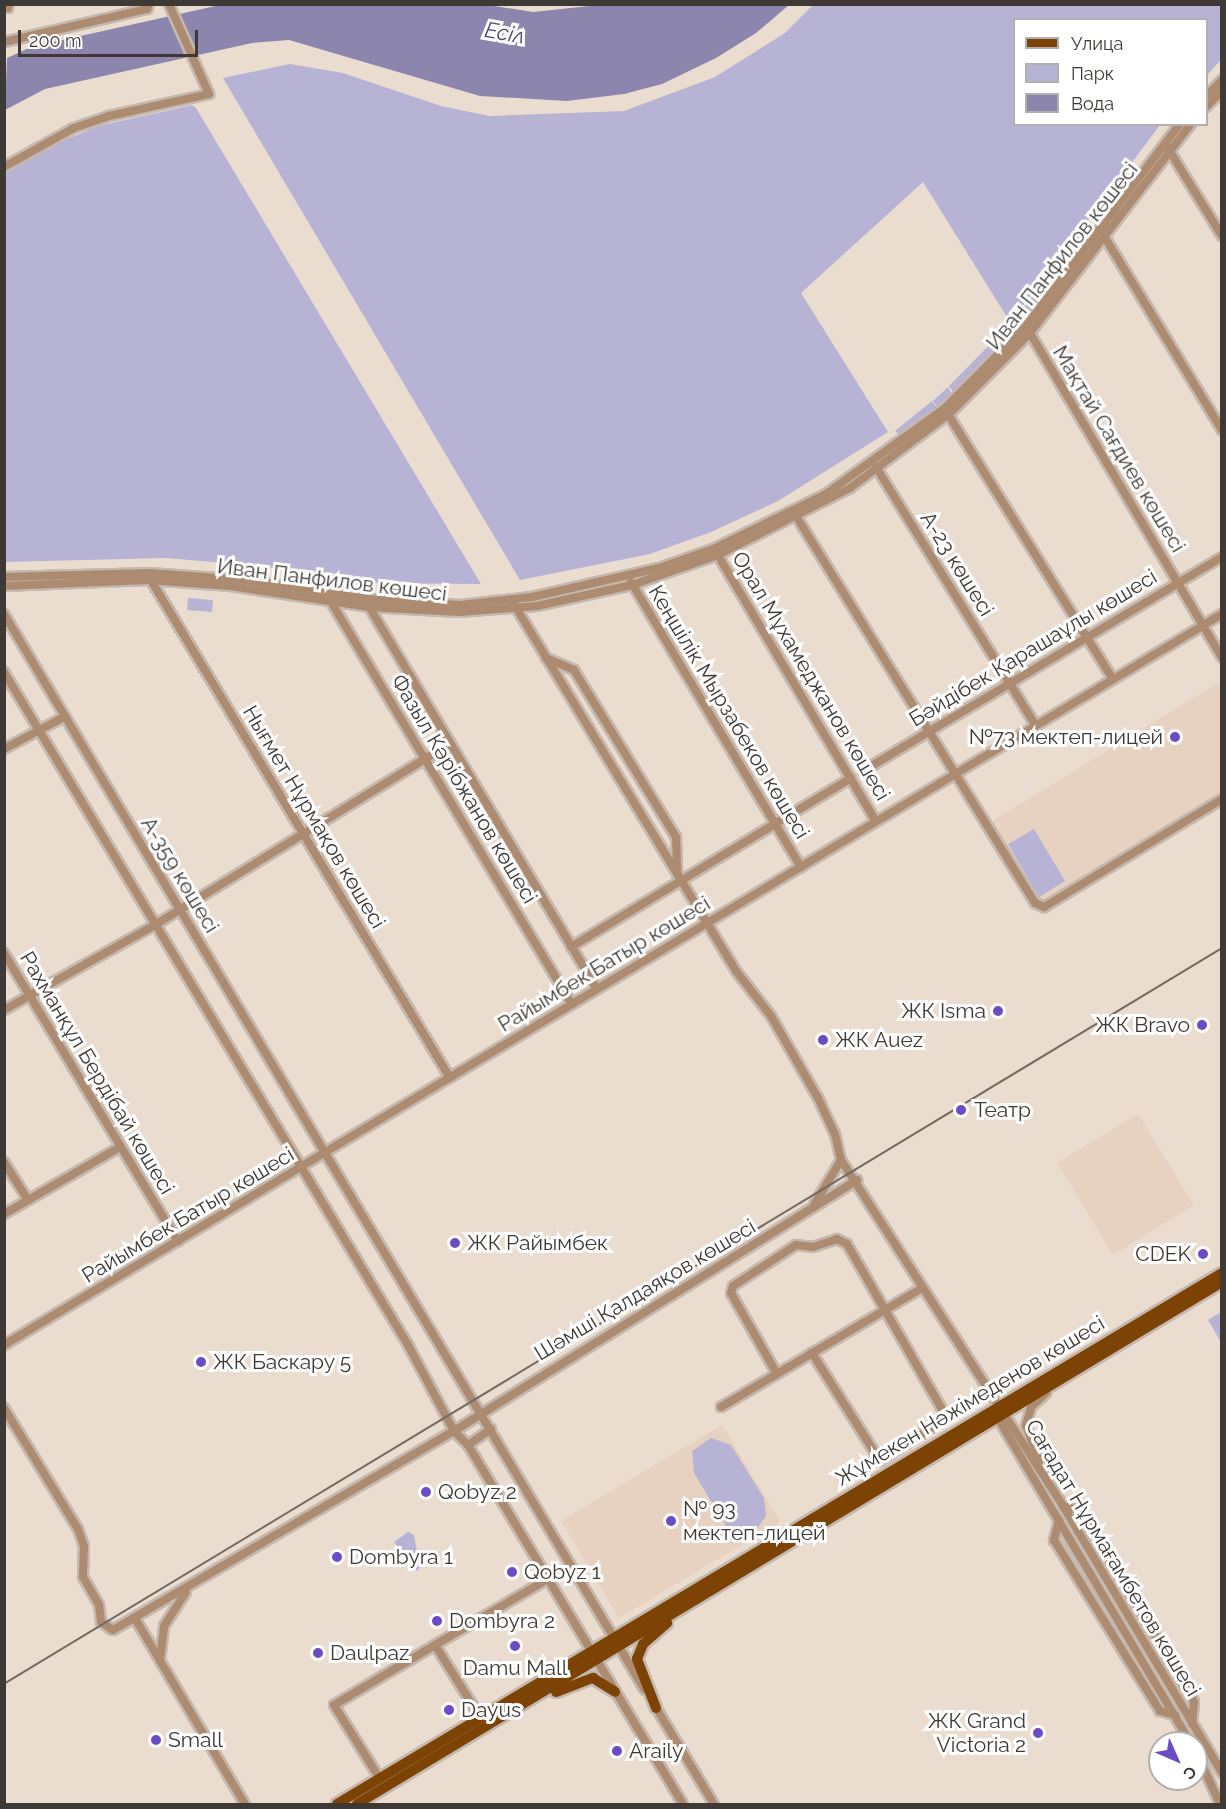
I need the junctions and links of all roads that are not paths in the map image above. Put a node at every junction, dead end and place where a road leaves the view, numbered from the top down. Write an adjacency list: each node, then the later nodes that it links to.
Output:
1 (149, 4): 3 (street)
2 (169, 4): 11 (street)
3 (4, 42)
4 (1221, 80): 6 (street)
5 (1221, 91): 7 (street)
6 (1208, 94)
7 (1208, 105)
8 (1179, 126): 10 (street, Иван Панфилов көшесі)
9 (1189, 126): 10 (street, Иван Панфилов көшесі)
10 (1166, 146): 12 (street, Иван Панфилов көшесі); 13 (street)
11 (4, 167)
12 (1101, 231): 14 (street, Иван Панфилов көшесі); 15 (street, Иван Панфилов көшесі); 16 (street)
13 (1221, 236)
14 (1030, 333): 15 (street, Иван Панфилов көшесі); 24 (street, Мақтай Сағдиев көшесі)
15 (947, 412): 17 (street, Иван Панфилов көшесі); 34 (street)
16 (1221, 430)
17 (875, 466): 18 (street, Иван Панфилов көшесі); 39 (street, А-23 көшесі)
18 (795, 515): 19 (street, Иван Панфилов көшесі); 43 (street)
19 (716, 552): 22 (street, Иван Панфилов көшесі); 25 (street, Иван Панфилов көшесі); 49 (street, Орал Мұхамеджанов көшесі)
20 (1221, 557): 24 (street, Бәйдібек Қарашаұлы көшесі)
21 (149, 576): 23 (street, Иван Панфилов көшесі); 26 (street, Иван Панфилов көшесі); 27 (street, Иван Панфилов көшесі); 53 (street, Нығмет Нұрмақов көшесі)
22 (627, 576): 25 (street, Кеңшілік Мырзабеков көшесі); 28 (street, Иван Панфилов көшесі)
23 (4, 577)
24 (1177, 583): 33 (street, Мақтай Сағдиев көшесі); 34 (street, Бәйдібек Қарашаұлы көшесі)
25 (632, 585): 30 (street, Иван Панфилов көшесі); 52 (street, Кеңшілік Мырзабеков көшесі)
26 (4, 586)
27 (328, 596): 29 (street, Иван Панфилов көшесі); 46 (street, Фазыл Кәрібжанов көшесі)
28 (512, 601): 29 (street, Иван Панфилов көшесі); 30 (street)
29 (368, 603): 30 (street, Иван Панфилов көшесі); 44 (street)
30 (517, 609): 35 (street)
31 (4, 614): 40 (street, А-359 көшесі)
32 (1221, 614): 33 (street, Райымбек Батыр көшесі)
33 (1202, 626): 36 (street, Мақтай Сағдиев көшесі); 38 (street, Райымбек Батыр көшесі)
34 (1088, 637): 38 (street); 39 (street, Бәйдібек Қарашаұлы көшесі)
35 (546, 658): 55 (street); 55 (street)
36 (1221, 658)
37 (4, 672): 42 (street)
38 (1113, 679): 41 (street, Райымбек Батыр көшесі)
39 (1010, 684): 41 (street, А-23 көшесі); 43 (street, Бәйдібек Қарашаұлы көшесі)
40 (64, 717): 42 (street); 56 (street, А-359 көшесі)
41 (1036, 726): 48 (street, Райымбек Батыр көшесі)
42 (39, 730): 45 (street); 58 (street)
43 (927, 733): 47 (street, Бәйдібек Қарашаұлы көшесі); 48 (street)
44 (449, 744): 46 (street); 59 (street)
45 (4, 749)
46 (427, 758): 53 (street); 63 (street, Фазыл Кәрібжанов көшесі)
47 (863, 771)
48 (953, 776): 50 (street); 51 (street, Райымбек Батыр көшесі)
49 (851, 778): 51 (street, Орал Мұхамеджанов көшесі); 52 (street)
50 (1221, 799)
51 (876, 821): 54 (street, Райымбек Батыр көшесі)
52 (776, 824): 54 (street, Кеңшілік Мырзабеков көшесі); 55 (street)
53 (303, 834): 56 (street); 65 (street, Нығмет Нұрмақов көшесі)
54 (801, 867): 57 (street, Райымбек Батыр көшесі)
55 (679, 877): 57 (street); 59 (street)
56 (179, 908): 58 (street); 67 (street, А-359 көшесі)
57 (708, 923): 61 (street, Райымбек Батыр көшесі); 68 (street)
58 (155, 925): 62 (street); 70 (street)
59 (571, 946): 61 (street)
60 (4, 953): 62 (street, Рахманқұл Бердібай көшесі)
61 (596, 988): 63 (street, Райымбек Батыр көшесі)
62 (30, 995): 64 (street); 66 (street, Рахманқұл Бердібай көшесі)
63 (571, 1003): 65 (street, Райымбек Батыр көшесі)
64 (4, 1011)
65 (450, 1078): 67 (street, Райымбек Батыр көшесі)
66 (120, 1147): 72 (street); 75 (street, Рахманқұл Бердібай көшесі)
67 (327, 1154): 70 (street, Райымбек Батыр көшесі); 86 (street, А-359 көшесі)
68 (841, 1160): 71 (street, Сағадат Нұрмағамбетов көшесі); 73 (street)
69 (4, 1162): 72 (street)
70 (300, 1169): 75 (street, Райымбек Батыр көшесі); 89 (street)
71 (857, 1180): 73 (street, Шәмші Қалдаяқов көшесі); 78 (street, Сағадат Нұрмағамбетов көшесі)
72 (28, 1200): 74 (street)
73 (812, 1209): 86 (street, Шәмші Қалдаяқов көшесі)
74 (4, 1214)
75 (178, 1242): 80 (street, Райымбек Батыр көшесі)
76 (1221, 1273): 87 (main road, Жұмекен Нәжімеденов көшесі)
77 (1221, 1282): 82 (main road, Жұмекен Нәжімеденов көшесі)
78 (922, 1288): 79 (street); 87 (street, Сағадат Нұрмағамбетов көшесі)
79 (885, 1310): 81 (street); 81 (street); 83 (street)
80 (4, 1345)
81 (812, 1353): 83 (street)
82 (1076, 1370): 87 (main road, Жұмекен Нәжімеденов көшесі); 91 (street)
83 (777, 1374): 84 (street)
84 (722, 1407)
85 (4, 1408): 97 (street, Шәмші Қалдаяқов көшесі)
86 (481, 1412): 88 (street, А-359 көшесі); 89 (street, Шәмші Қалдаяқов көшесі)
87 (999, 1412): 91 (street, Сағадат Нұрмағамбетов көшесі); 93 (street, Сағадат Нұрмағамбетов көшесі); 96 (main road, Жұмекен Нәжімеденов көшесі); 98 (main road, Жұмекен Нәжімеденов көшесі)
88 (491, 1429): 90 (street); 98 (street, А-359 көшесі)
89 (453, 1431): 90 (street); 95 (street, Шәмші Қалдаяқов көшесі)
90 (468, 1445): 94 (street)
91 (1053, 1492): 92 (street, Сағадат Нұрмағамбетов көшесі)
92 (1063, 1506): 107 (street, Сағадат Нұрмағамбетов көшесі); 107 (street)
93 (1059, 1520): 105 (street, Сағадат Нұрмағамбетов көшесі); 105 (street)
94 (548, 1580): 99 (street); 100 (street)
95 (188, 1588): 97 (street, Шәмші Қалдаяқов көшесі); 101 (street)
96 (681, 1609): 98 (main road, Жұмекен Нәжімеденов көшесі); 104 (main road)
97 (136, 1620): 101 (street)
98 (616, 1642): 100 (main road, Жұмекен Нәжімеденов көшесі); 104 (street, А-359 көшесі)
99 (435, 1645): 106 (street); 112 (street)
100 (593, 1656): 102 (street); 103 (main road, Жұмекен Нәжімеденов көшесі); 106 (main road, Жұмекен Нәжімеденов көшесі)
101 (160, 1662): 114 (street)
102 (615, 1692): 103 (main road); 117 (street)
103 (527, 1702): 116 (main road, Жұмекен Нәжімеденов көшесі)
104 (656, 1708): 118 (street, А-359 көшесі)
105 (1175, 1715): 108 (street, Сағадат Нұрмағамбетов көшесі)
106 (480, 1717): 112 (main road, Жұмекен Нәжімеденов көшесі)
107 (1192, 1725): 109 (street, Сағадат Нұрмағамбетов көшесі)
108 (1184, 1731)
109 (1221, 1772)
110 (1208, 1774): 113 (street)
111 (1208, 1778): 119 (street)
112 (380, 1779): 115 (main road, Жұмекен Нәжімеденов көшесі)
113 (1221, 1796)
114 (244, 1804)
115 (338, 1804)
116 (357, 1804)
117 (683, 1804)
118 (714, 1804)
119 (1220, 1804)

